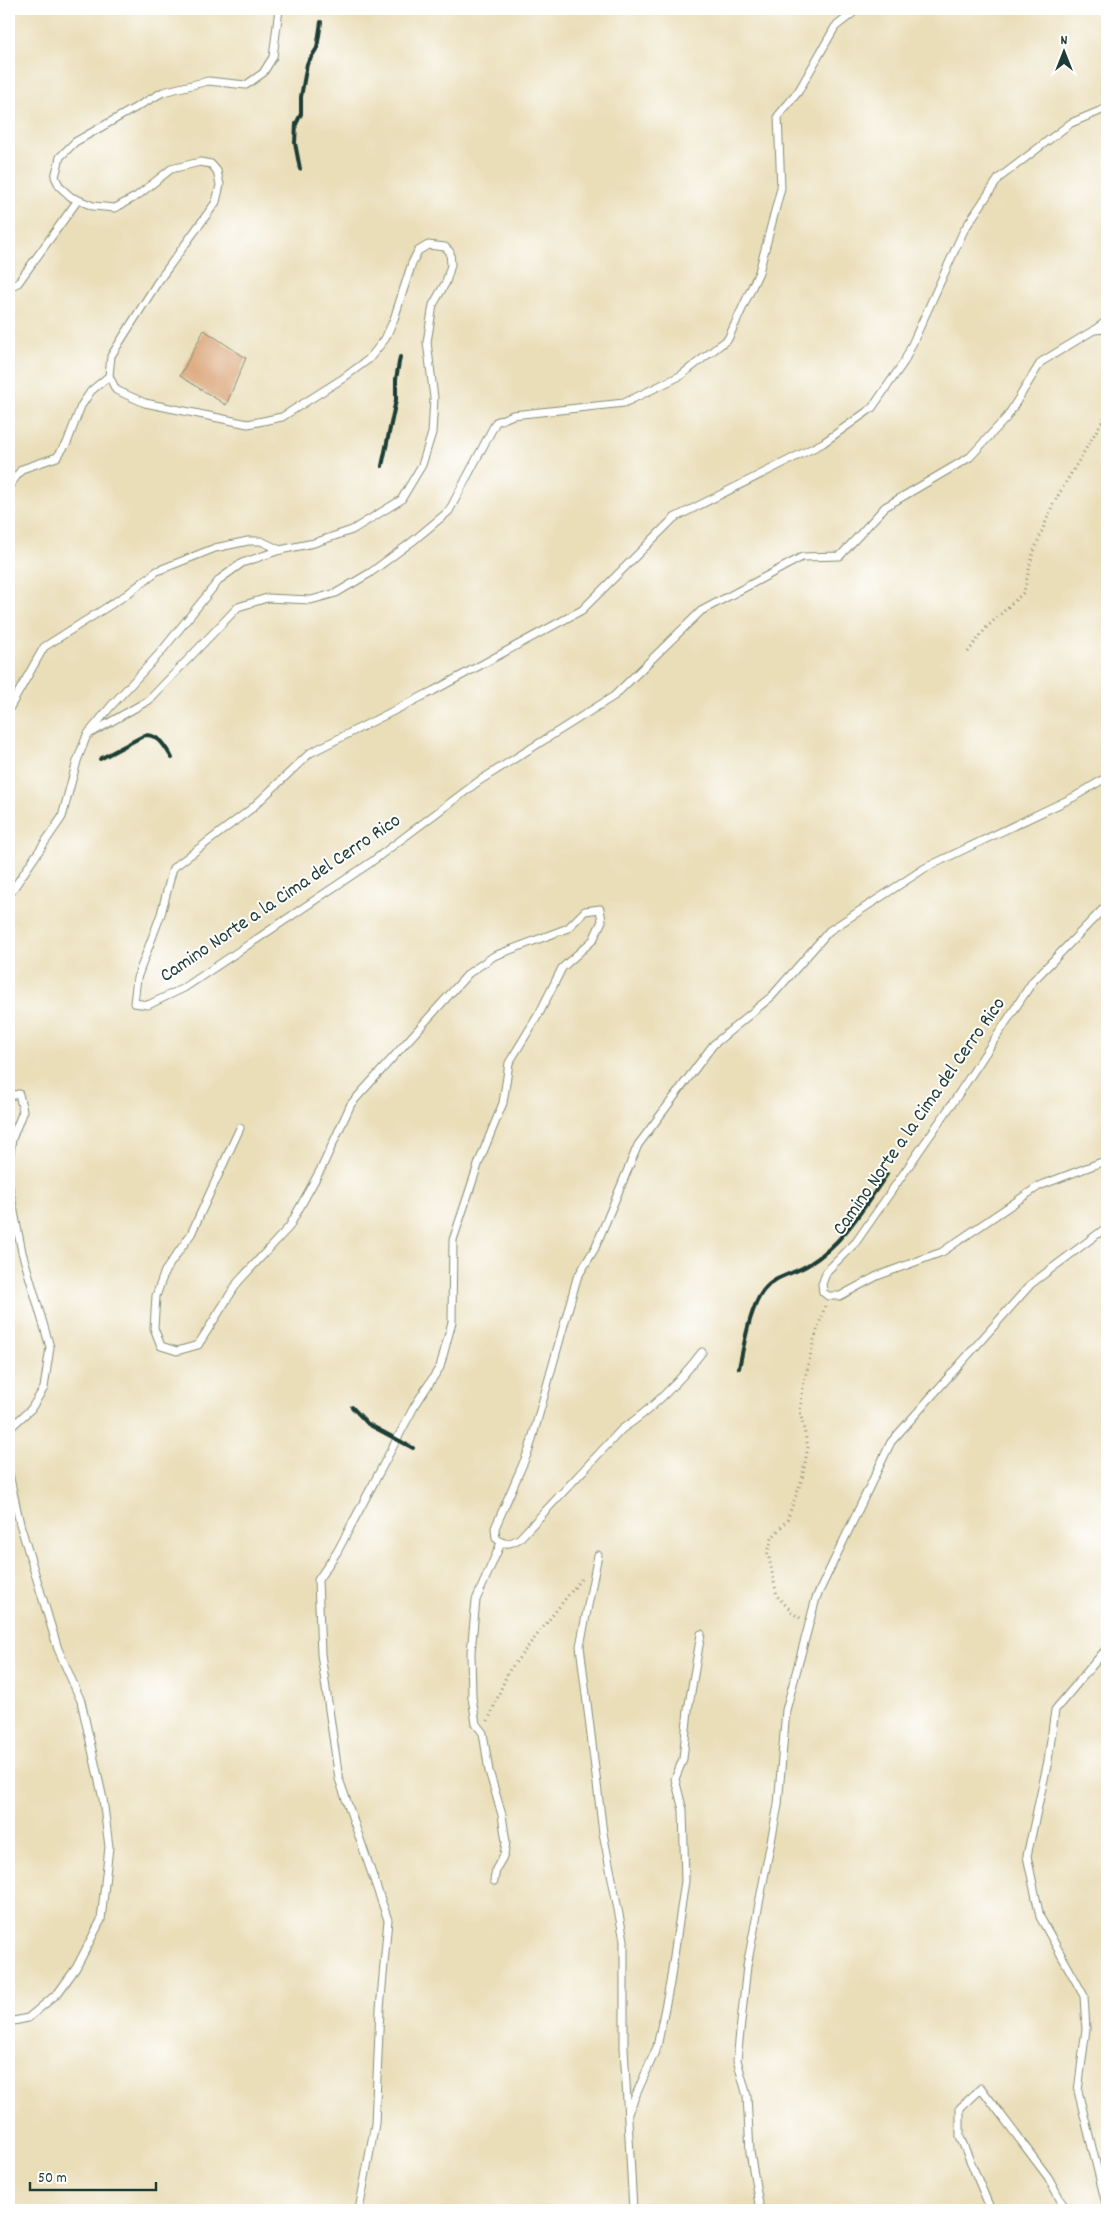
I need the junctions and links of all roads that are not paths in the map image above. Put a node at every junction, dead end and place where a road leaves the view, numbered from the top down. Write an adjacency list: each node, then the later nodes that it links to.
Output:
1 (279, 9): 4 (lane)
2 (858, 9): 15 (lane)
3 (1107, 108): 10 (lane, Camino Norte a la Cima del Cerro Rico)
4 (78, 200): 5 (lane); 11 (lane)
5 (18, 283): 6 (lane); 7 (lane)
6 (9, 287)
7 (9, 293)
8 (1107, 321): 10 (lane)
9 (1107, 329): 10 (lane, Camino Norte a la Cima del Cerro Rico)
10 (1094, 330)
11 (109, 376): 12 (lane); 13 (lane)
12 (9, 486)
13 (280, 550): 14 (lane); 15 (lane)
14 (9, 709)
15 (88, 735): 17 (lane)
16 (1107, 777): 28 (lane)
17 (9, 895)
18 (1107, 905): 22 (lane, Camino Norte a la Cima del Cerro Rico)
19 (9, 1096): 21 (lane)
20 (240, 1128): 36 (lane)
21 (9, 1160)
22 (1107, 1160)
23 (9, 1187): 26 (lane)
24 (1107, 1227): 38 (lane)
25 (702, 1352): 28 (lane)
26 (9, 1429)
27 (9, 1474): 33 (lane)
28 (501, 1543): 32 (lane)
29 (598, 1555): 34 (lane)
30 (701, 1634): 34 (lane)
31 (1107, 1648): 35 (lane)
32 (494, 1882)
33 (9, 2022)
34 (626, 2116): 37 (lane)
35 (1107, 2208)
36 (359, 2210)
37 (633, 2210)
38 (760, 2210)
39 (991, 2210): 40 (lane)
40 (1066, 2210)

